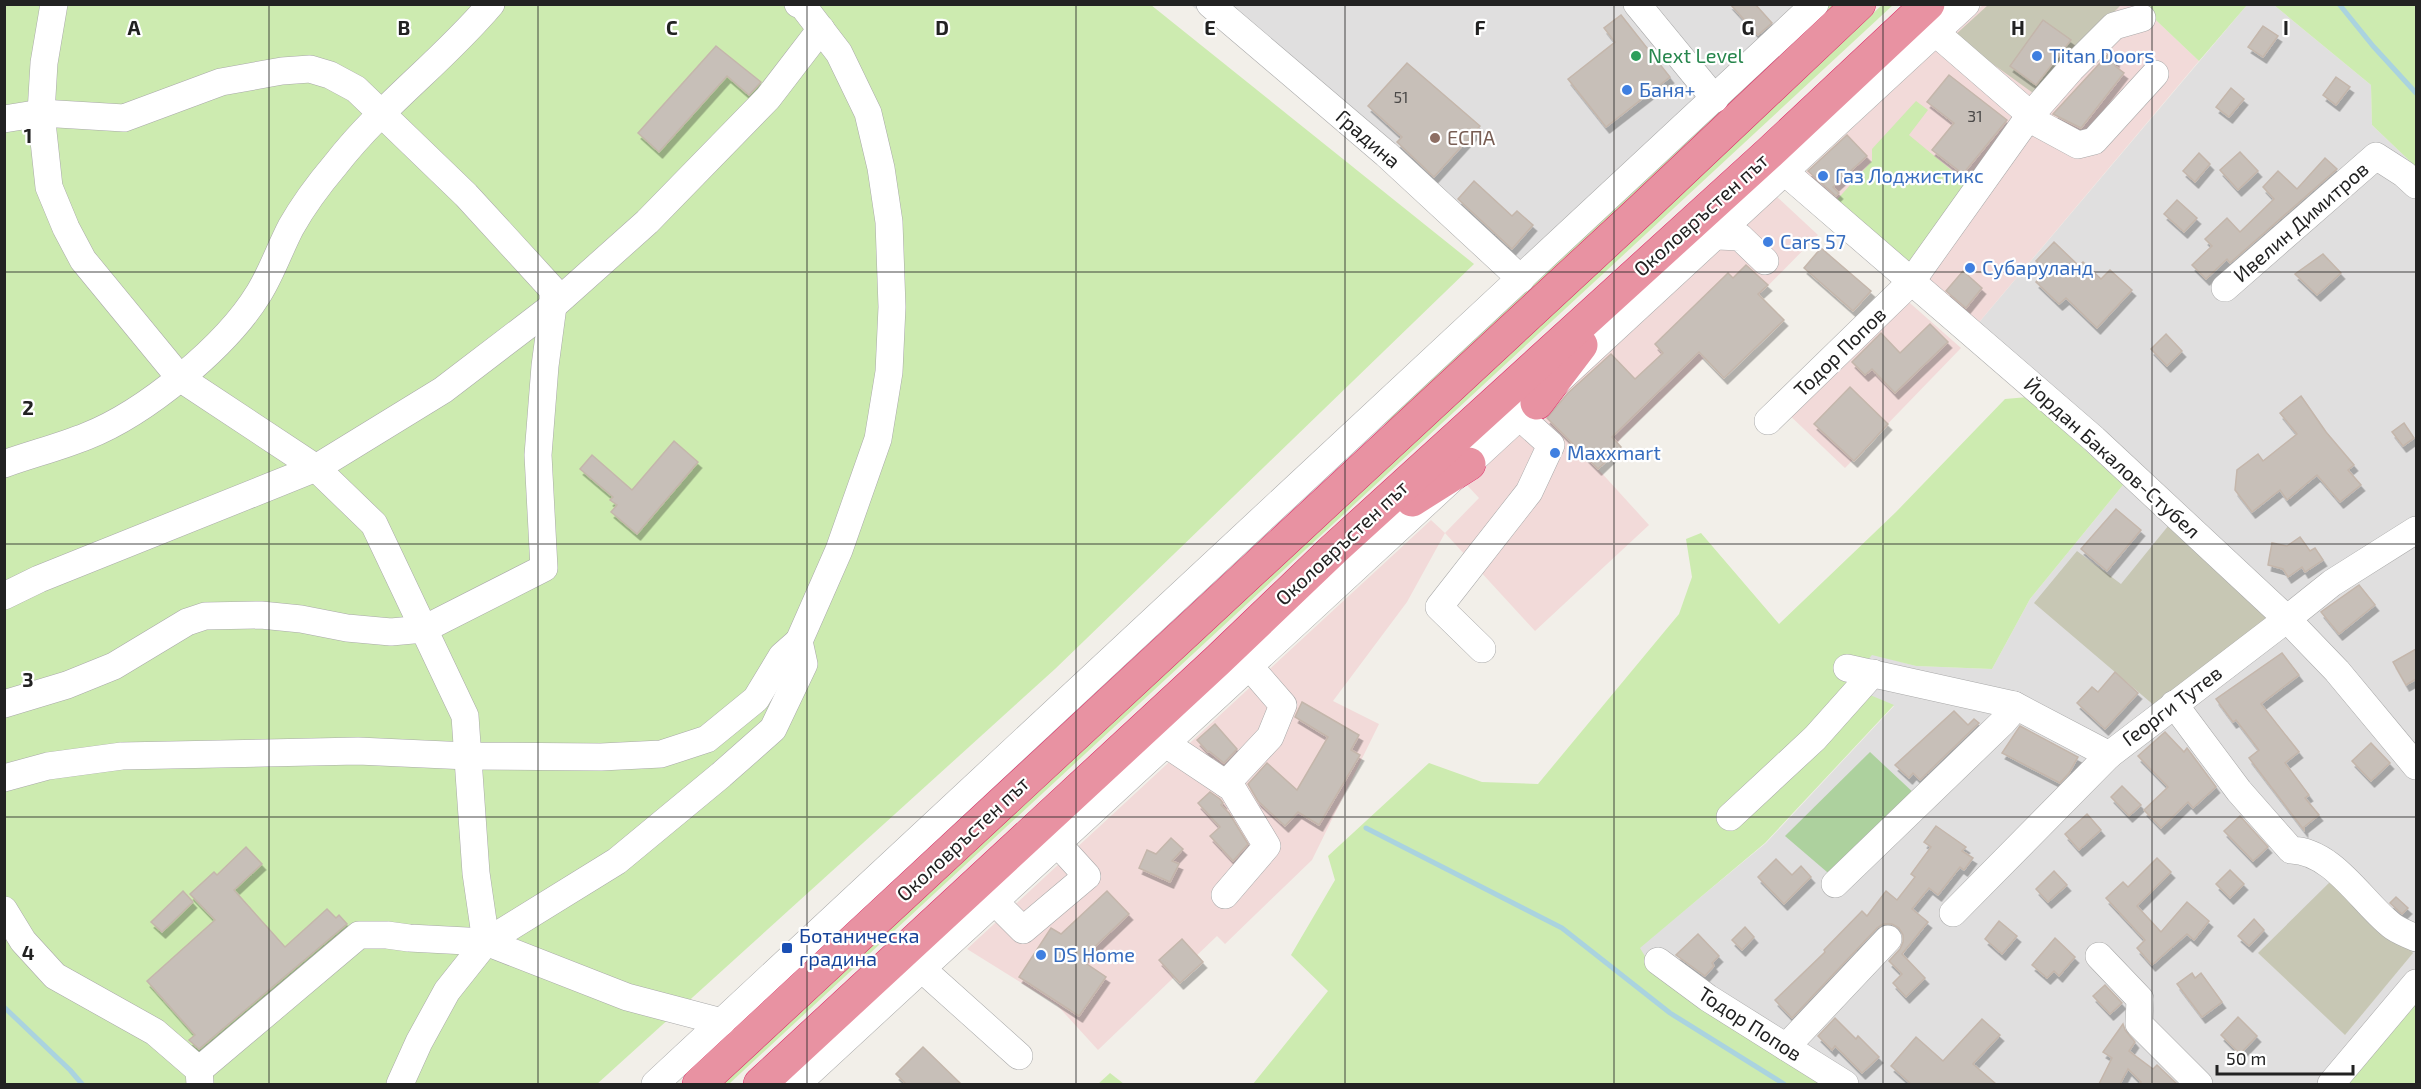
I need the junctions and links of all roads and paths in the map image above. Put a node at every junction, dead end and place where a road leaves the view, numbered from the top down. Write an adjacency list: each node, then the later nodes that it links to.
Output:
1 (54, 4): 14 (street)
2 (491, 4): 15 (street)
3 (1210, 4): 22 (street, Градина)
4 (1636, 4): 13 (street)
5 (1815, 4): 13 (street)
6 (1859, 4): 70 (highway, Околовръстен път)
7 (1966, 4): 10 (street)
8 (802, 5): 11 (street)
9 (2142, 18): 16 (street, Тодор Попов)
10 (1932, 19): 16 (street); 18 (street); 23 (highway, Околовръстен път)
11 (821, 29): 26 (street); 38 (street)
12 (2155, 74): 16 (street)
13 (1715, 99): 22 (street)
14 (40, 113): 15 (street); 17 (street); 27 (street)
15 (382, 114): 26 (street); 27 (street)
16 (2028, 118): 24 (street, Тодор Попов)
17 (4, 119)
18 (1786, 173): 20 (street); 24 (street, Йордан Бакалов-Стубел)
19 (2416, 185): 25 (street, Ивелин Димитров)
20 (1718, 236): 21 (street); 28 (street)
21 (1765, 261)
22 (1521, 279): 64 (street)
23 (1630, 279): 28 (highway); 34 (highway, Околовръстен път)
24 (1911, 282): 29 (street, Тодор Попов); 36 (street, Йордан Бакалов-Стубел)
25 (2225, 288)
26 (553, 306): 32 (street); 37 (street)
27 (180, 378): 30 (street); 32 (street)
28 (1529, 410): 31 (street); 39 (street)
29 (1768, 421)
30 (4, 464)
31 (1469, 464): 34 (highway); 40 (street)
32 (316, 468): 35 (street); 37 (street)
33 (2416, 530): 36 (street, Георги Тутев)
34 (1334, 549): 71 (highway, Околовръстен път)
35 (4, 596)
36 (2288, 620): 42 (street, Георги Тутев); 47 (street, Йордан Бакалов-Стубел)
37 (424, 628): 41 (street); 46 (street)
38 (799, 641): 46 (street); 59 (street)
39 (1482, 649)
40 (1250, 667): 44 (street); 49 (street)
41 (4, 704)
42 (2174, 704): 45 (street, Георги Тутев); 57 (street)
43 (2014, 705): 45 (street); 50 (street); 52 (street)
44 (1166, 744): 49 (street); 51 (street)
45 (2109, 755): 56 (street, Георги Тутев)
46 (468, 756): 48 (street); 59 (street)
47 (2416, 766)
48 (4, 778)
49 (1226, 784): 53 (street)
50 (1730, 818)
51 (1058, 844): 54 (street); 54 (street)
52 (1835, 884)
53 (1225, 895)
54 (995, 902): 62 (street)
55 (4, 910): 67 (street)
56 (1953, 913)
57 (2416, 938)
58 (1888, 939): 65 (street)
59 (486, 942): 64 (street); 67 (street); 68 (street)
60 (2099, 956): 74 (street)
61 (1658, 961): 65 (street, Тодор Попов)
62 (922, 969): 66 (street); 72 (street)
63 (2416, 983): 75 (street)
64 (722, 1022): 69 (street)
65 (1786, 1047): 73 (street, Тодор Попов)
66 (1019, 1056)
67 (200, 1077)
68 (400, 1084)
69 (655, 1084)
70 (699, 1084)
71 (760, 1084)
72 (797, 1084)
73 (1845, 1084)
74 (2199, 1084)
75 (2331, 1084)

